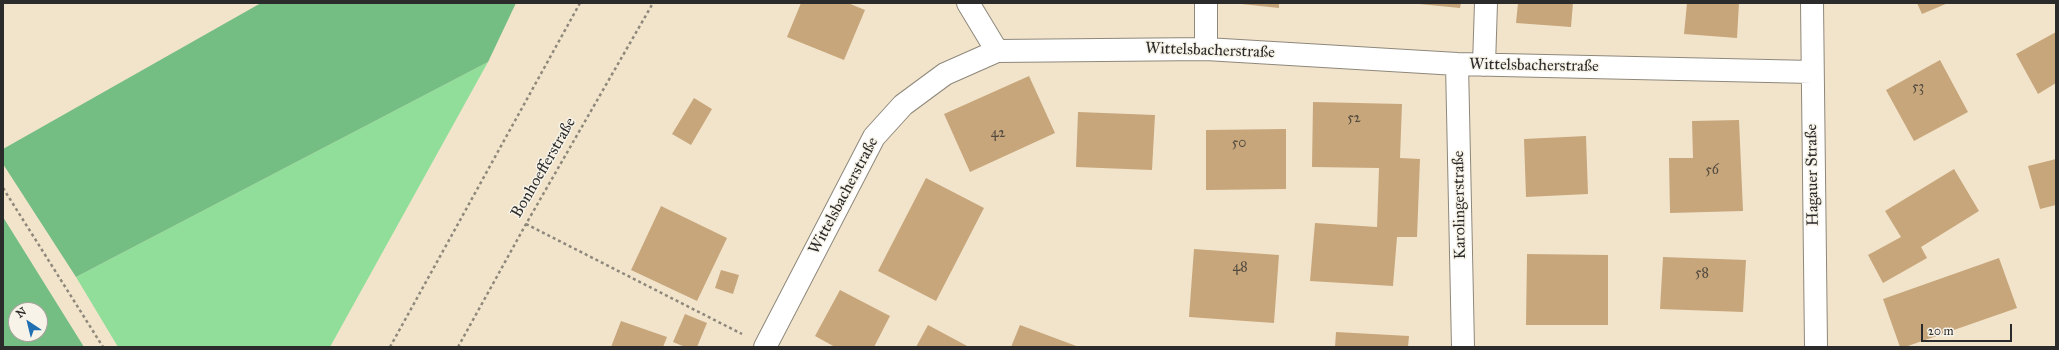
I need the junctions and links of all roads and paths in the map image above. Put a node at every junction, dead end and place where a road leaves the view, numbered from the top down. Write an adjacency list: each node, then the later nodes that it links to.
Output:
1 (580, 3): 15 (path)
2 (653, 3): 13 (path, Bonhoefferstraße)
3 (968, 3): 8 (street)
4 (1206, 3): 7 (street)
5 (1486, 3): 10 (street)
6 (1812, 3): 11 (street, Hagauer Straße)
7 (1206, 49): 8 (street, Wittelsbacherstraße); 9 (street, Wittelsbacherstraße)
8 (997, 51): 17 (street, Wittelsbacherstraße)
9 (1457, 64): 10 (street, Wittelsbacherstraße); 18 (street, Karolingerstraße)
10 (1484, 65): 11 (street, Wittelsbacherstraße)
11 (1812, 72): 19 (street, Hagauer Straße)
12 (3, 188): 14 (path)
13 (526, 224): 16 (path, Bonhoefferstraße); 17 (path)
14 (103, 347)
15 (390, 347)
16 (458, 347)
17 (766, 347)
18 (1463, 347)
19 (1816, 347)

